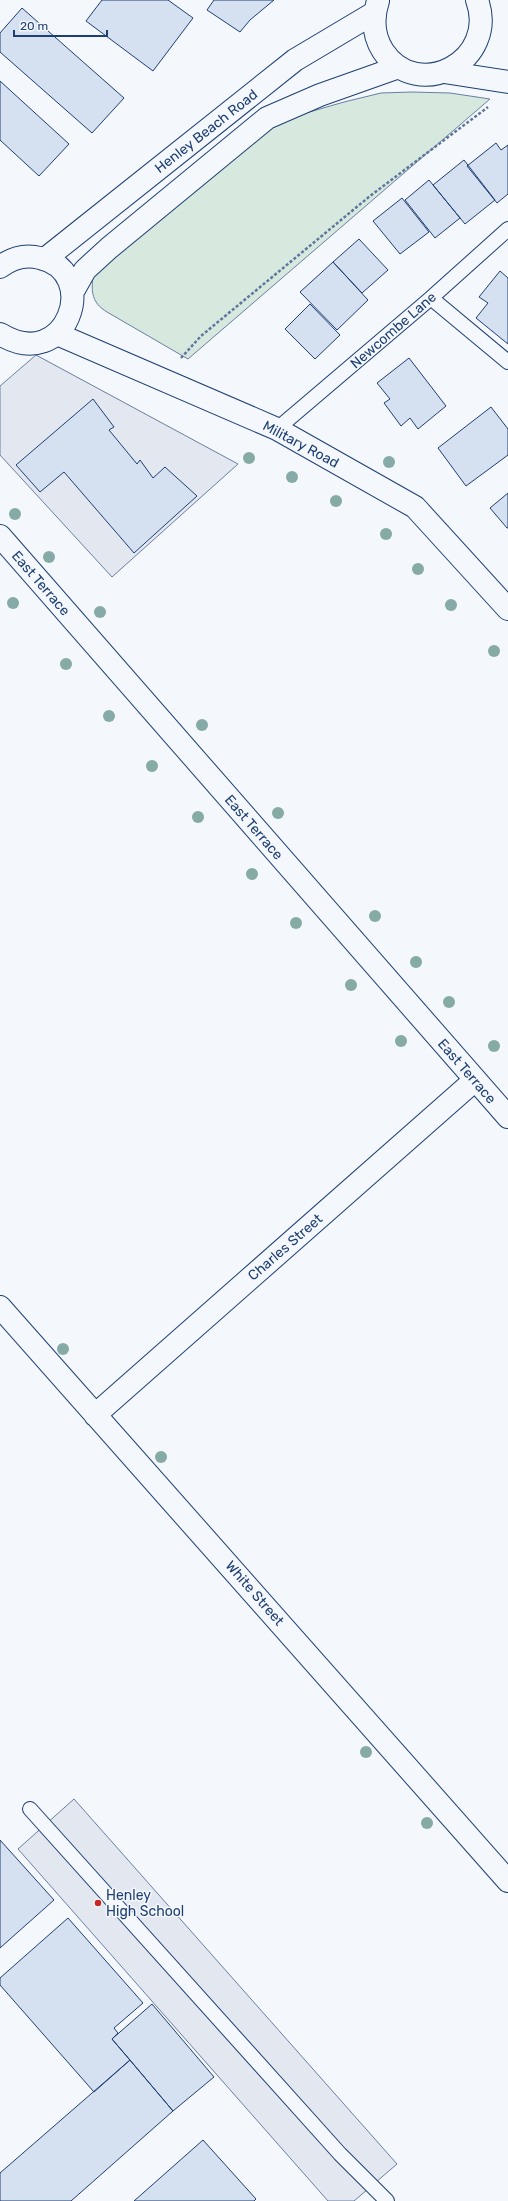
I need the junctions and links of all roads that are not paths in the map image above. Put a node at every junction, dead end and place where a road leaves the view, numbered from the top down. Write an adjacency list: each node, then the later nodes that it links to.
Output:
1 (477, 0): 4 (street)
2 (376, 7): 3 (street); 7 (street, Henley Beach Road)
3 (399, 67): 4 (street); 9 (street, Henley Beach Road)
4 (444, 72): 5 (street)
5 (508, 82)
6 (508, 229): 10 (lane, Newcombe Lane)
7 (45, 259): 8 (street); 9 (street)
8 (0, 267)
9 (72, 292): 11 (street)
10 (431, 298): 13 (lane); 14 (lane, Newcombe Lane)
11 (57, 334): 12 (street); 14 (street, Military Road)
12 (3, 341)
13 (508, 362)
14 (277, 429): 16 (street, Military Road)
15 (0, 536): 17 (street, East Terrace)
16 (508, 609)
17 (475, 1080): 18 (street, East Terrace); 20 (street, Charles Street)
18 (508, 1117)
19 (0, 1307): 20 (street, White Street)
20 (95, 1415): 22 (street, White Street)
21 (30, 1809): 23 (lane)
22 (508, 1881)
23 (387, 2201)

